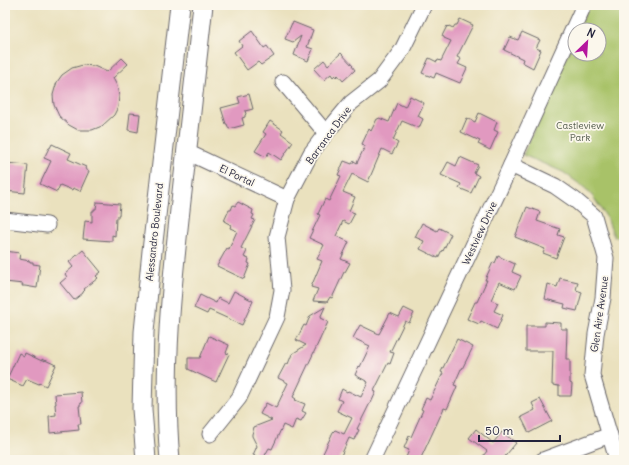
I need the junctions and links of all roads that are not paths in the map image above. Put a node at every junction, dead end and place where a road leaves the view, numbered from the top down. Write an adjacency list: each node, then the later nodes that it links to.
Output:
1 (180, 5): 14 (main road, Alessandro Boulevard)
2 (202, 5): 7 (main road)
3 (424, 5): 6 (street, Barranca Drive)
4 (584, 5): 8 (street, Westview Drive)
5 (283, 82): 6 (street)
6 (326, 133): 9 (street, Barranca Drive)
7 (187, 152): 9 (street, El Portal); 15 (main road)
8 (511, 165): 13 (street, Glen Aire Avenue); 16 (street, Westview Drive)
9 (287, 199): 12 (street, Barranca Drive)
10 (5, 220): 11 (street)
11 (47, 225)
12 (210, 434)
13 (610, 435): 17 (street); 18 (street, Glen Aire Avenue)
14 (146, 460)
15 (170, 460)
16 (372, 460)
17 (543, 460)
18 (618, 460)

